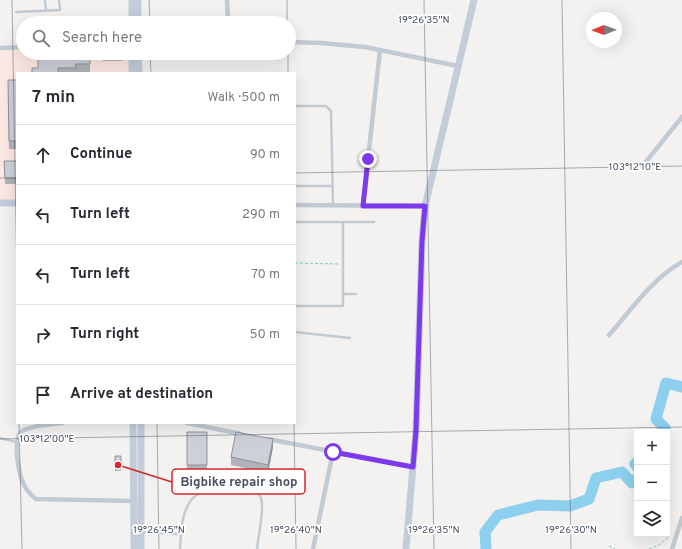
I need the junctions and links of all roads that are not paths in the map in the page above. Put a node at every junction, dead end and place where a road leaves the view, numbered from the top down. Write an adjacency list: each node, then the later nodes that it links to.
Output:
1 (45, 0): 7 (lane)
2 (59, 0): 7 (lane)
3 (132, 0): 9 (street)
4 (138, 0): 10 (street)
5 (227, 0): 11 (street)
6 (474, 0): 18 (street)
7 (46, 11): 8 (lane)
8 (16, 12)
9 (132, 16)
10 (138, 16)
11 (228, 16)
12 (296, 42): 15 (street)
13 (16, 47): 14 (street)
14 (0, 48)
15 (380, 50): 18 (street); 30 (street)
16 (132, 60): 19 (street)
17 (138, 60): 20 (street)
18 (458, 66): 31 (street)
19 (132, 72)
20 (138, 72)
21 (296, 106): 25 (lane)
22 (682, 117): 23 (street)
23 (645, 163)
24 (296, 186): 25 (lane)
25 (332, 186): 29 (lane)
26 (0, 203): 27 (street)
27 (16, 203)
28 (296, 205): 29 (street)
29 (333, 205): 30 (street)
30 (363, 206): 31 (street)
31 (425, 206): 51 (street)
32 (296, 222): 33 (lane)
33 (343, 222): 34 (lane); 36 (lane)
34 (374, 222)
35 (682, 262): 40 (street)
36 (344, 294): 37 (lane); 38 (lane)
37 (356, 294)
38 (296, 306)
39 (296, 332): 41 (lane)
40 (609, 335)
41 (350, 338)
42 (57, 424): 49 (street)
43 (133, 424): 52 (street)
44 (141, 424): 54 (street)
45 (192, 424): 46 (street)
46 (248, 435)
47 (0, 438): 49 (lane)
48 (264, 438): 50 (street)
49 (16, 442): 52 (street)
50 (333, 452): 51 (street); 60 (street)
51 (413, 467): 61 (street)
52 (133, 501): 56 (street)
53 (682, 518): 62 (street)
54 (141, 532): 55 (lane); 57 (street)
55 (181, 534): 58 (lane); 59 (lane)
56 (134, 549)
57 (141, 549)
58 (180, 549)
59 (257, 549)
60 (313, 549)
61 (406, 549)
62 (672, 549)

